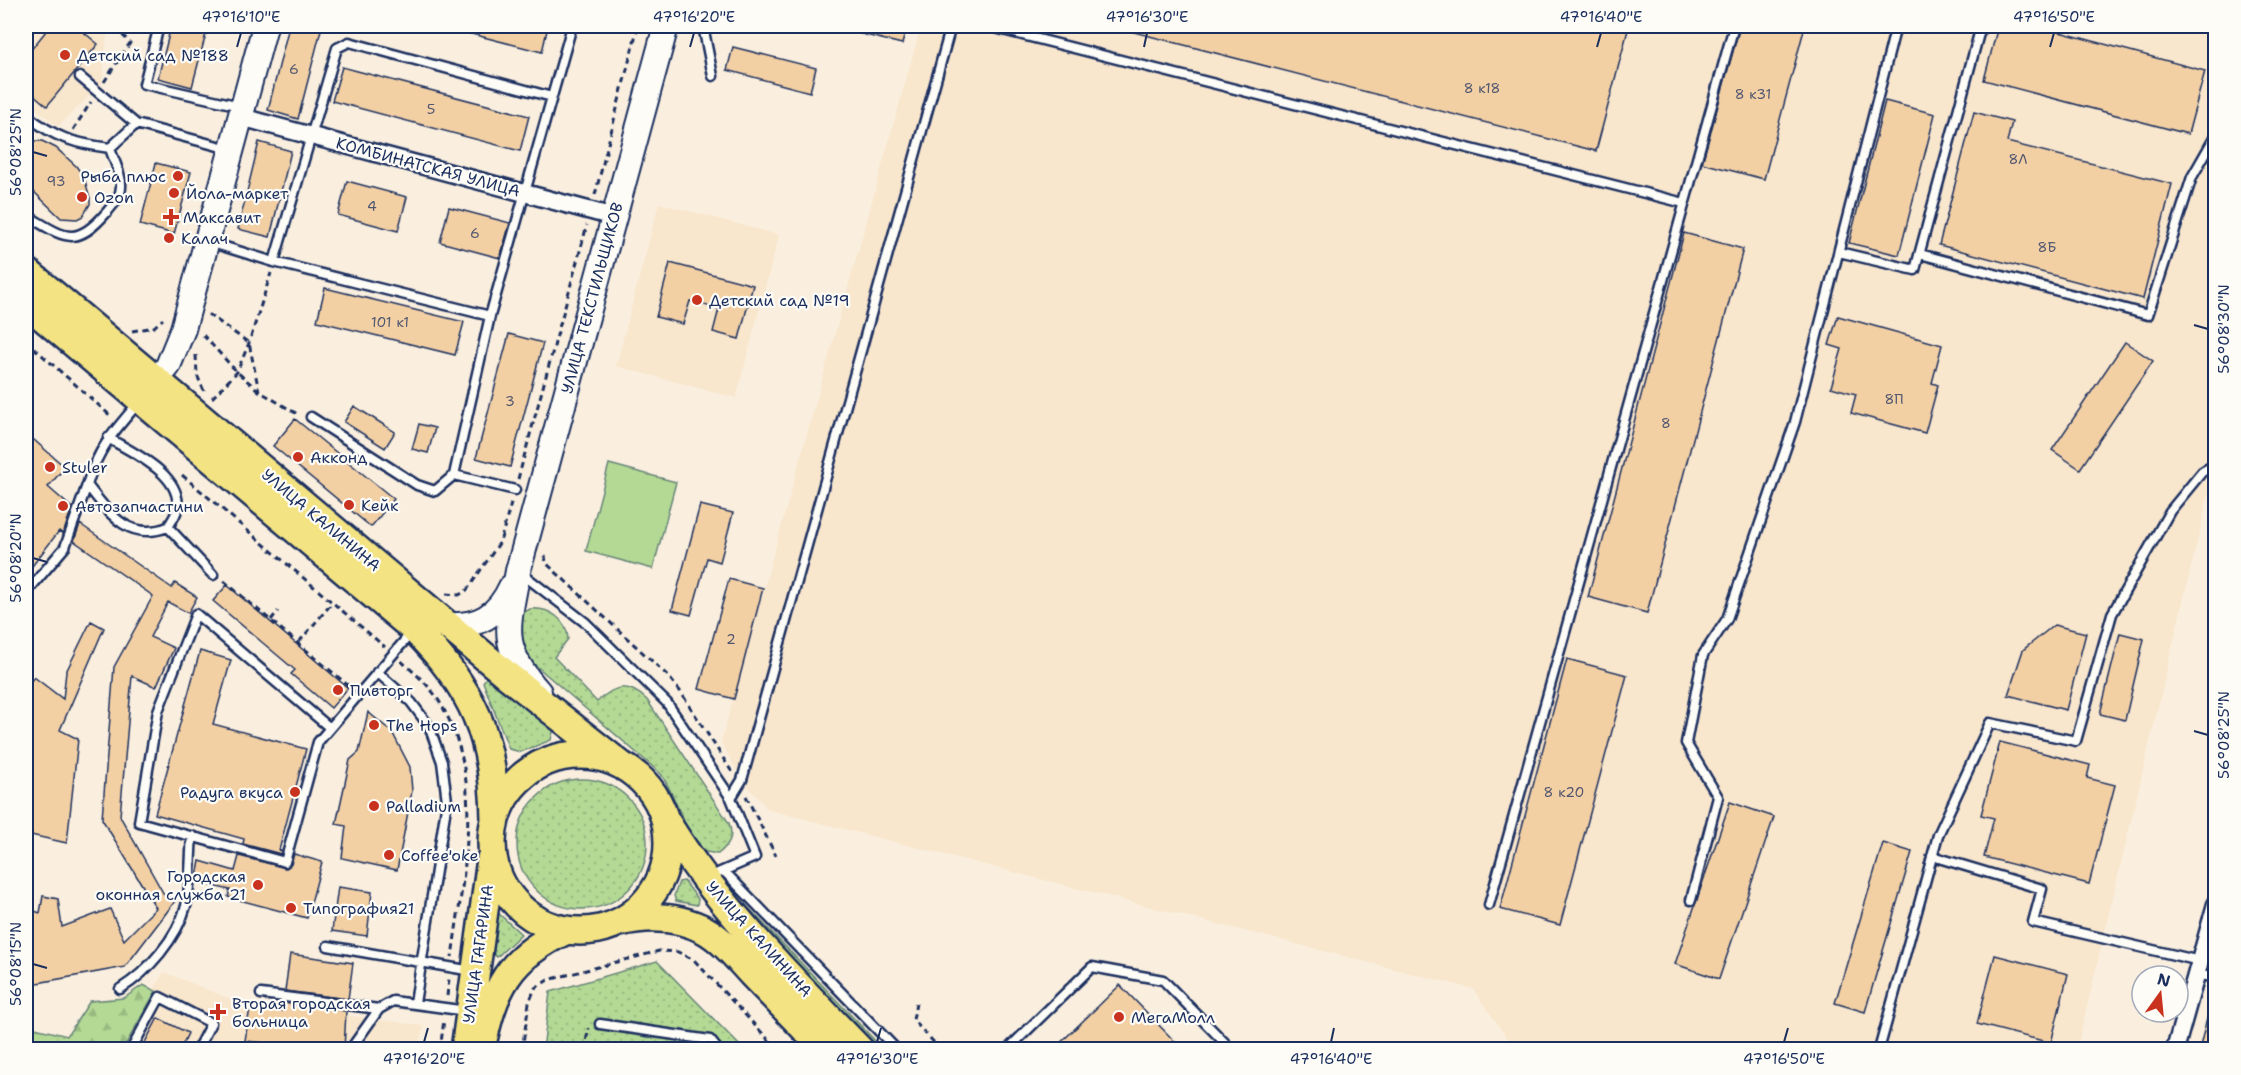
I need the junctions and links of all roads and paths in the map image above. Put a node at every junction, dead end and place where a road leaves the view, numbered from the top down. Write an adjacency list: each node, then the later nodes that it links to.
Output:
1 (159, 26): 15 (lane)
2 (266, 26): 15 (street)
3 (572, 26): 14 (lane)
4 (638, 26): 24 (path)
5 (666, 26): 26 (street, УЛИЦА ТЕКСТИЛЬЩИКОВ)
6 (703, 26): 12 (lane)
7 (951, 26): 70 (lane)
8 (987, 26): 23 (lane)
9 (1734, 26): 23 (lane)
10 (1896, 26): 28 (lane)
11 (1981, 26): 29 (lane)
12 (713, 76)
13 (80, 77): 17 (lane)
14 (552, 97): 19 (lane); 22 (lane)
15 (242, 112): 19 (street, КОМБИНАТСКАЯ УЛИЦА); 21 (street)
16 (26, 115): 20 (lane)
17 (136, 124): 20 (lane); 21 (lane)
18 (2216, 135): 29 (lane)
19 (312, 136): 22 (street, КОМБИНАТСКАЯ УЛИЦА); 30 (lane)
20 (110, 148): 25 (lane)
21 (232, 150): 27 (street)
22 (525, 193): 24 (street, КОМБИНАТСКАЯ УЛИЦА); 34 (lane)
23 (1684, 203): 81 (lane)
24 (591, 210): 26 (street, КОМБИНАТСКАЯ УЛИЦА); 49 (path)
25 (26, 215)
26 (614, 217): 52 (street, УЛИЦА ТЕКСТИЛЬЩИКОВ)
27 (207, 241): 30 (lane); 38 (street)
28 (1839, 252): 29 (lane); 79 (lane)
29 (1920, 254)
30 (274, 262): 34 (lane); 36 (path)
31 (26, 271): 38 (main road, УЛИЦА КАЛИНИНА)
32 (26, 303): 38 (main road, УЛИЦА КАЛИНИНА)
33 (208, 314): 36 (path)
34 (490, 316): 47 (lane)
35 (26, 341): 42 (path)
36 (249, 343): 37 (path); 39 (path)
37 (237, 372): 39 (path); 40 (path); 40 (path)
38 (148, 391): 44 (lane); 60 (main road, УЛИЦА КАЛИНИНА); 62 (main road, УЛИЦА КАЛИНИНА)
39 (259, 391): 43 (path)
40 (212, 398): 41 (path)
41 (217, 404)
42 (110, 415)
43 (311, 417): 47 (lane)
44 (108, 438): 48 (lane); 50 (lane)
45 (2216, 464): 76 (lane)
46 (175, 470): 57 (path)
47 (454, 475): 49 (lane)
48 (87, 485): 50 (lane); 56 (lane)
49 (515, 490): 55 (path)
50 (168, 527): 53 (lane)
51 (547, 546): 61 (path)
52 (518, 571): 60 (street, УЛИЦА ТЕКСТИЛЬЩИКОВ); 67 (street, УЛИЦА ТЕКСТИЛЬЩИКОВ); 71 (lane)
53 (213, 574)
54 (227, 583): 59 (path)
55 (442, 592)
56 (26, 593)
57 (333, 603): 63 (path); 64 (path)
58 (278, 611): 59 (path)
59 (271, 620): 63 (path)
60 (447, 625): 67 (main road, УЛИЦА КАЛИНИНА)
61 (616, 628)
62 (414, 629): 65 (lane); 72 (main road, УЛИЦА КАЛИНИНА)
63 (298, 643): 66 (path)
64 (386, 648)
65 (377, 672): 66 (lane); 85 (lane)
66 (358, 694): 68 (lane)
67 (556, 713): 69 (main road, УЛИЦА КАЛИНИНА)
68 (330, 728): 74 (lane); 74 (lane)
69 (621, 765): 72 (main road); 73 (main road)
70 (740, 784): 71 (lane); 75 (path)
71 (731, 798): 78 (lane)
72 (495, 819): 77 (main road)
73 (666, 822): 78 (main road, УЛИЦА КАЛИНИНА); 82 (main road)
74 (192, 836): 89 (lane)
75 (776, 855)
76 (1932, 856): 86 (lane); 112 (lane)
77 (492, 858): 83 (main road); 87 (main road, УЛИЦА ГАГАРИНА)
78 (714, 875): 107 (main road, УЛИЦА КАЛИНИНА); 108 (lane)
79 (1691, 900)
80 (2216, 904): 86 (street)
81 (1489, 905)
82 (616, 923): 83 (main road); 106 (main road, УЛИЦА КАЛИНИНА)
83 (567, 930): 101 (main road, УЛИЦА ГАГАРИНА)
84 (328, 946): 85 (lane)
85 (422, 962): 87 (lane); 91 (lane)
86 (2198, 968): 88 (lane); 113 (street)
87 (463, 973): 94 (main road, УЛИЦА ГАГАРИНА); 94 (path)
88 (2216, 977)
89 (120, 989)
90 (261, 994): 93 (lane)
91 (415, 1003): 93 (lane); 94 (lane)
92 (916, 1003): 109 (path)
93 (379, 1009): 98 (lane)
94 (454, 1009): 99 (path); 100 (main road, УЛИЦА ГАГАРИНА)
95 (600, 1024): 103 (path); 104 (lane)
96 (131, 1050): 97 (lane)
97 (197, 1050)
98 (350, 1050)
99 (440, 1050)
100 (465, 1050)
101 (481, 1050)
102 (522, 1050): 105 (path)
103 (584, 1050)
104 (718, 1050)
105 (778, 1050)
106 (825, 1050)
107 (860, 1050)
108 (897, 1050)
109 (941, 1050)
110 (1007, 1050): 111 (lane)
111 (1232, 1050)
112 (1879, 1050)
113 (2175, 1050)

